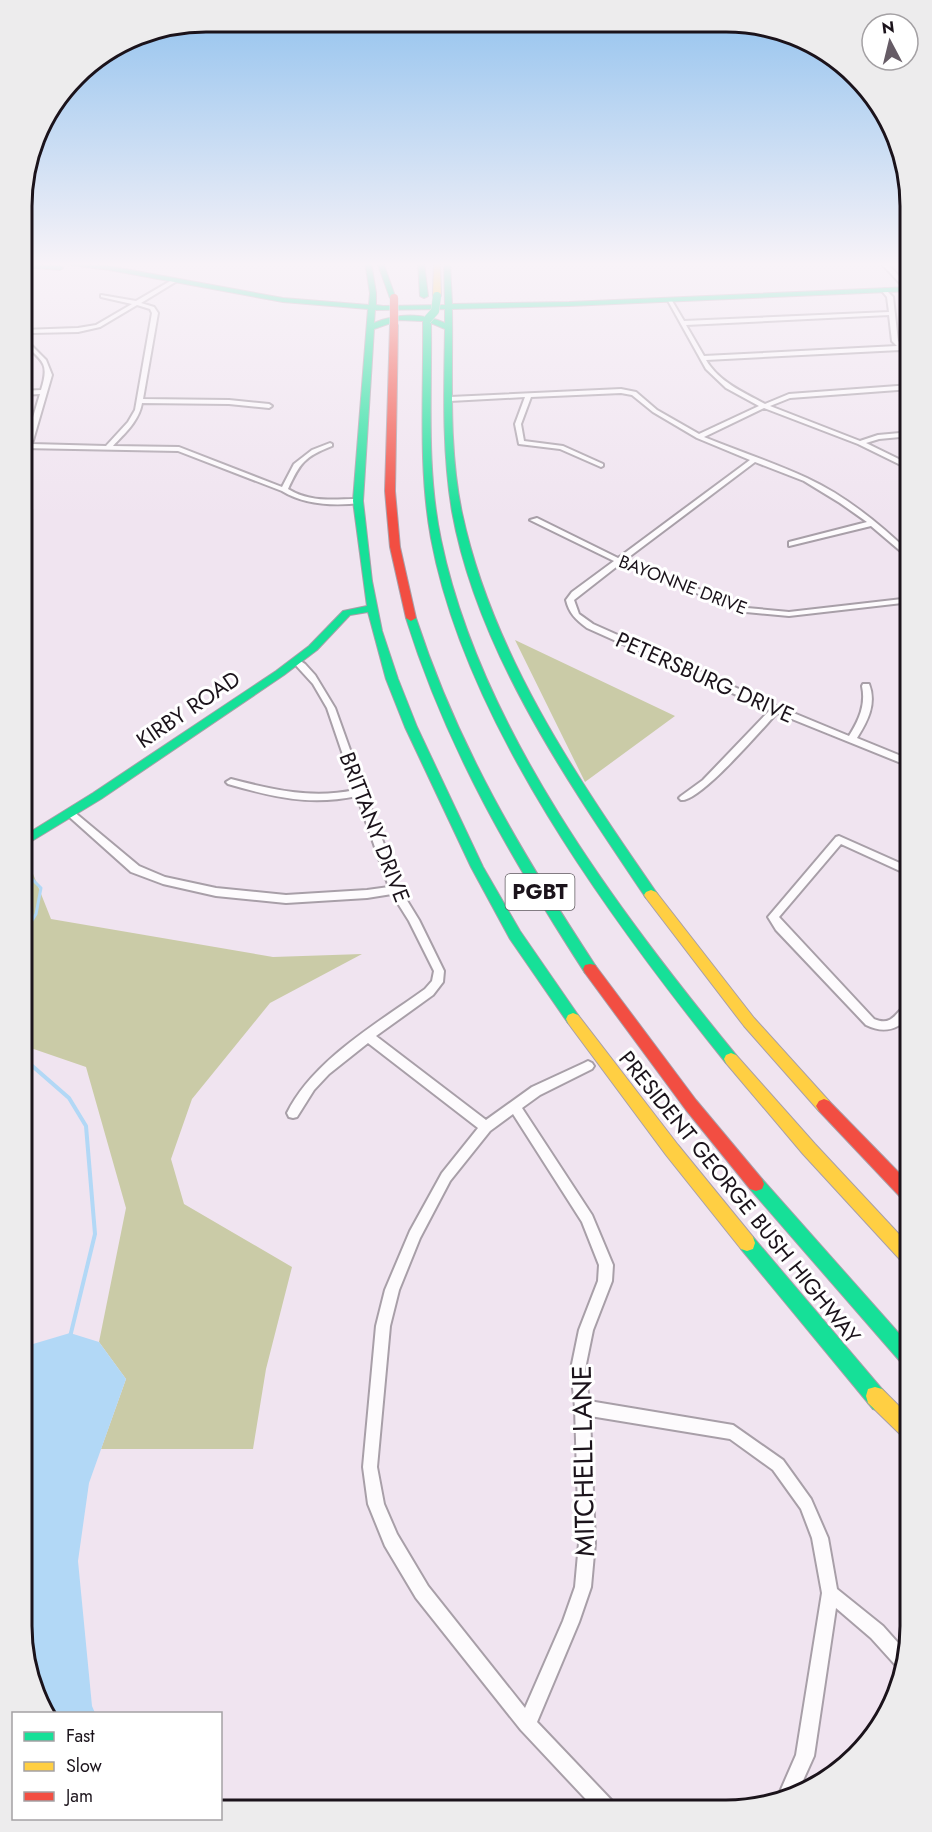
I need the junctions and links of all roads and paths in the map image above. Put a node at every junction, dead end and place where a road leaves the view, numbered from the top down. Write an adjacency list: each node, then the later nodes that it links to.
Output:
1 (149, 347): 15 (street)
2 (369, 347): 29 (main road, PRESIDENT GEORGE BUSH HIGHWAY)
3 (393, 347): 57 (main road, PGBT, bridge)
4 (427, 347): 56 (main road, PGBT)
5 (449, 347): 14 (main road)
6 (696, 347): 9 (street)
7 (899, 348): 9 (street)
8 (32, 349): 11 (street)
9 (702, 358): 17 (street)
10 (900, 388): 17 (street)
11 (44, 392): 12 (street); 18 (street)
12 (32, 393)
13 (529, 395): 14 (street); 20 (street); 27 (street)
14 (450, 399): 55 (main road)
15 (140, 401): 16 (street); 24 (street)
16 (268, 406)
17 (764, 406): 20 (street); 21 (street)
18 (32, 426)
19 (900, 435): 21 (street)
20 (699, 436): 25 (street)
21 (860, 443): 26 (street)
22 (330, 445): 28 (street)
23 (32, 446): 24 (street)
24 (109, 446): 28 (street)
25 (755, 459): 31 (street); 34 (street)
26 (900, 462)
27 (601, 465)
28 (284, 490): 29 (street)
29 (351, 501): 36 (main road, PRESIDENT GEORGE BUSH HIGHWAY)
30 (534, 520): 34 (street, BAYONNE DRIVE)
31 (873, 523): 32 (street); 33 (street)
32 (792, 544)
33 (900, 548)
34 (619, 561): 35 (street, BAYONNE DRIVE); 39 (street, PETERSBURG DRIVE)
35 (900, 601)
36 (372, 608): 37 (main road, KIRBY ROAD); 58 (main road, PRESIDENT GEORGE BUSH HIGHWAY)
37 (296, 661): 43 (street, BRITTANY DRIVE); 45 (main road, KIRBY ROAD)
38 (866, 686): 40 (street)
39 (776, 709): 40 (street, PETERSBURG DRIVE); 44 (street)
40 (851, 740): 41 (street, PETERSBURG DRIVE)
41 (900, 760)
42 (231, 782): 43 (street)
43 (359, 792): 48 (street, BRITTANY DRIVE)
44 (684, 798)
45 (70, 813): 46 (main road, KIRBY ROAD); 48 (street)
46 (32, 836)
47 (900, 867): 49 (street)
48 (395, 890): 50 (street, BRITTANY DRIVE)
49 (900, 1019)
50 (368, 1036): 53 (street, BRITTANY DRIVE); 54 (street)
51 (588, 1066): 52 (street)
52 (516, 1107): 54 (street); 59 (street, MITCHELL LANE)
53 (293, 1113)
54 (486, 1127): 64 (street)
55 (900, 1186)
56 (900, 1247)
57 (900, 1349)
58 (875, 1396): 60 (main road); 61 (main road, PRESIDENT GEORGE BUSH HIGHWAY)
59 (582, 1407): 62 (street); 64 (street, MITCHELL LANE)
60 (900, 1420)
61 (900, 1426)
62 (830, 1593): 63 (street); 65 (street)
63 (898, 1656)
64 (527, 1724): 66 (street)
65 (792, 1788)
66 (600, 1801)

